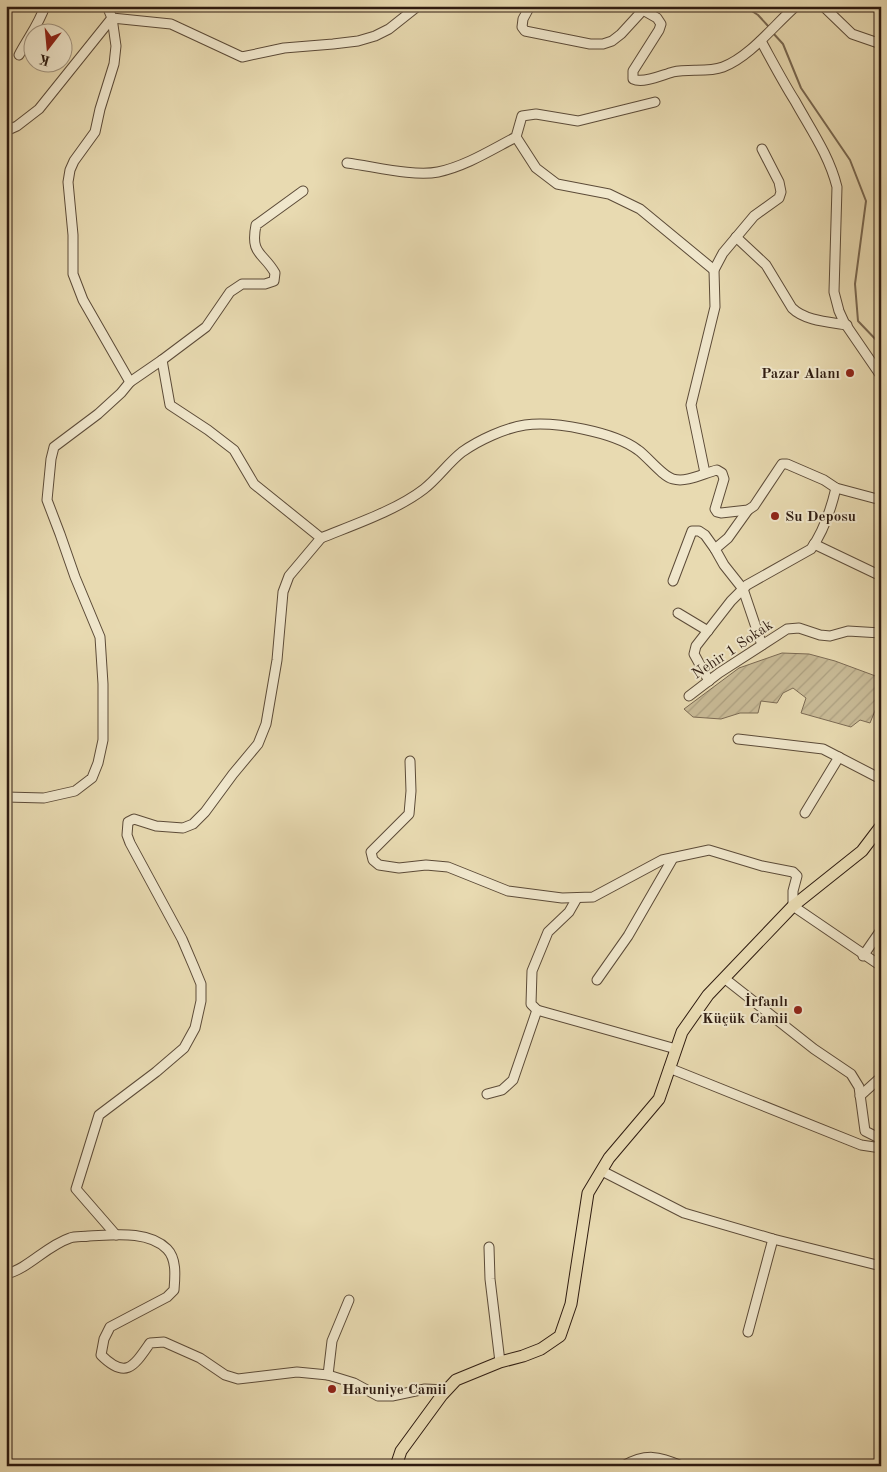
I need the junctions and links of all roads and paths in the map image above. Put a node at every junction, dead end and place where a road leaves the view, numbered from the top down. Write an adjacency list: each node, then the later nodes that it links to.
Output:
1 (45, 6): 10 (street)
2 (107, 6): 7 (street)
3 (418, 6): 7 (street)
4 (530, 6): 8 (street)
5 (796, 6): 8 (street)
6 (823, 6): 9 (street)
7 (112, 18): 12 (street); 22 (street)
8 (763, 38): 19 (street)
9 (881, 44)
10 (19, 55)
11 (655, 102): 13 (street)
12 (6, 131)
13 (516, 137): 15 (street); 18 (street)
14 (762, 149): 17 (street)
15 (347, 163)
16 (303, 191): 20 (street)
17 (736, 237): 18 (street); 19 (street)
18 (714, 270): 23 (street)
19 (847, 325): 21 (street)
20 (162, 360): 22 (street); 27 (street)
21 (881, 376)
22 (130, 382): 43 (street)
23 (705, 473): 26 (street); 27 (street)
24 (836, 488): 25 (street); 26 (street); 28 (street)
25 (881, 500)
26 (748, 510): 29 (street)
27 (321, 538): 63 (street)
28 (814, 544): 30 (street); 32 (street)
29 (715, 548): 31 (street); 32 (street)
30 (881, 576)
31 (673, 581)
32 (743, 589): 34 (street); 36 (street)
33 (678, 613): 34 (street)
34 (708, 631): 37 (street)
35 (881, 633): 36 (street, Nehir 1 Sokak)
36 (762, 646): 37 (street, Nehir 1 Sokak)
37 (709, 681): 38 (street, Nehir 1 Sokak)
38 (689, 696)
39 (738, 739): 40 (street)
40 (839, 757): 42 (street); 44 (street)
41 (410, 761): 47 (street)
42 (881, 779)
43 (6, 797)
44 (805, 813)
45 (881, 826): 48 (main road)
46 (673, 858): 47 (street); 48 (street); 53 (street)
47 (577, 898): 54 (street)
48 (792, 906): 50 (street); 52 (main road)
49 (881, 930): 50 (street)
50 (863, 956): 51 (street)
51 (881, 966)
52 (724, 978): 55 (main road); 59 (street)
53 (597, 980)
54 (537, 1010): 55 (street); 58 (street)
55 (676, 1049): 56 (main road)
56 (670, 1068): 61 (street); 62 (main road)
57 (881, 1077): 59 (street)
58 (487, 1094)
59 (860, 1096): 60 (street)
60 (881, 1139)
61 (881, 1148)
62 (602, 1171): 64 (street); 70 (main road)
63 (116, 1235): 67 (street); 71 (street)
64 (773, 1239): 66 (street); 69 (street)
65 (489, 1247): 70 (street)
66 (881, 1266)
67 (6, 1274)
68 (349, 1300): 71 (street)
69 (748, 1332)
70 (500, 1362): 72 (main road)
71 (328, 1375): 72 (street)
72 (447, 1390): 73 (main road)
73 (396, 1466)
74 (623, 1466): 75 (street)
75 (682, 1466)

